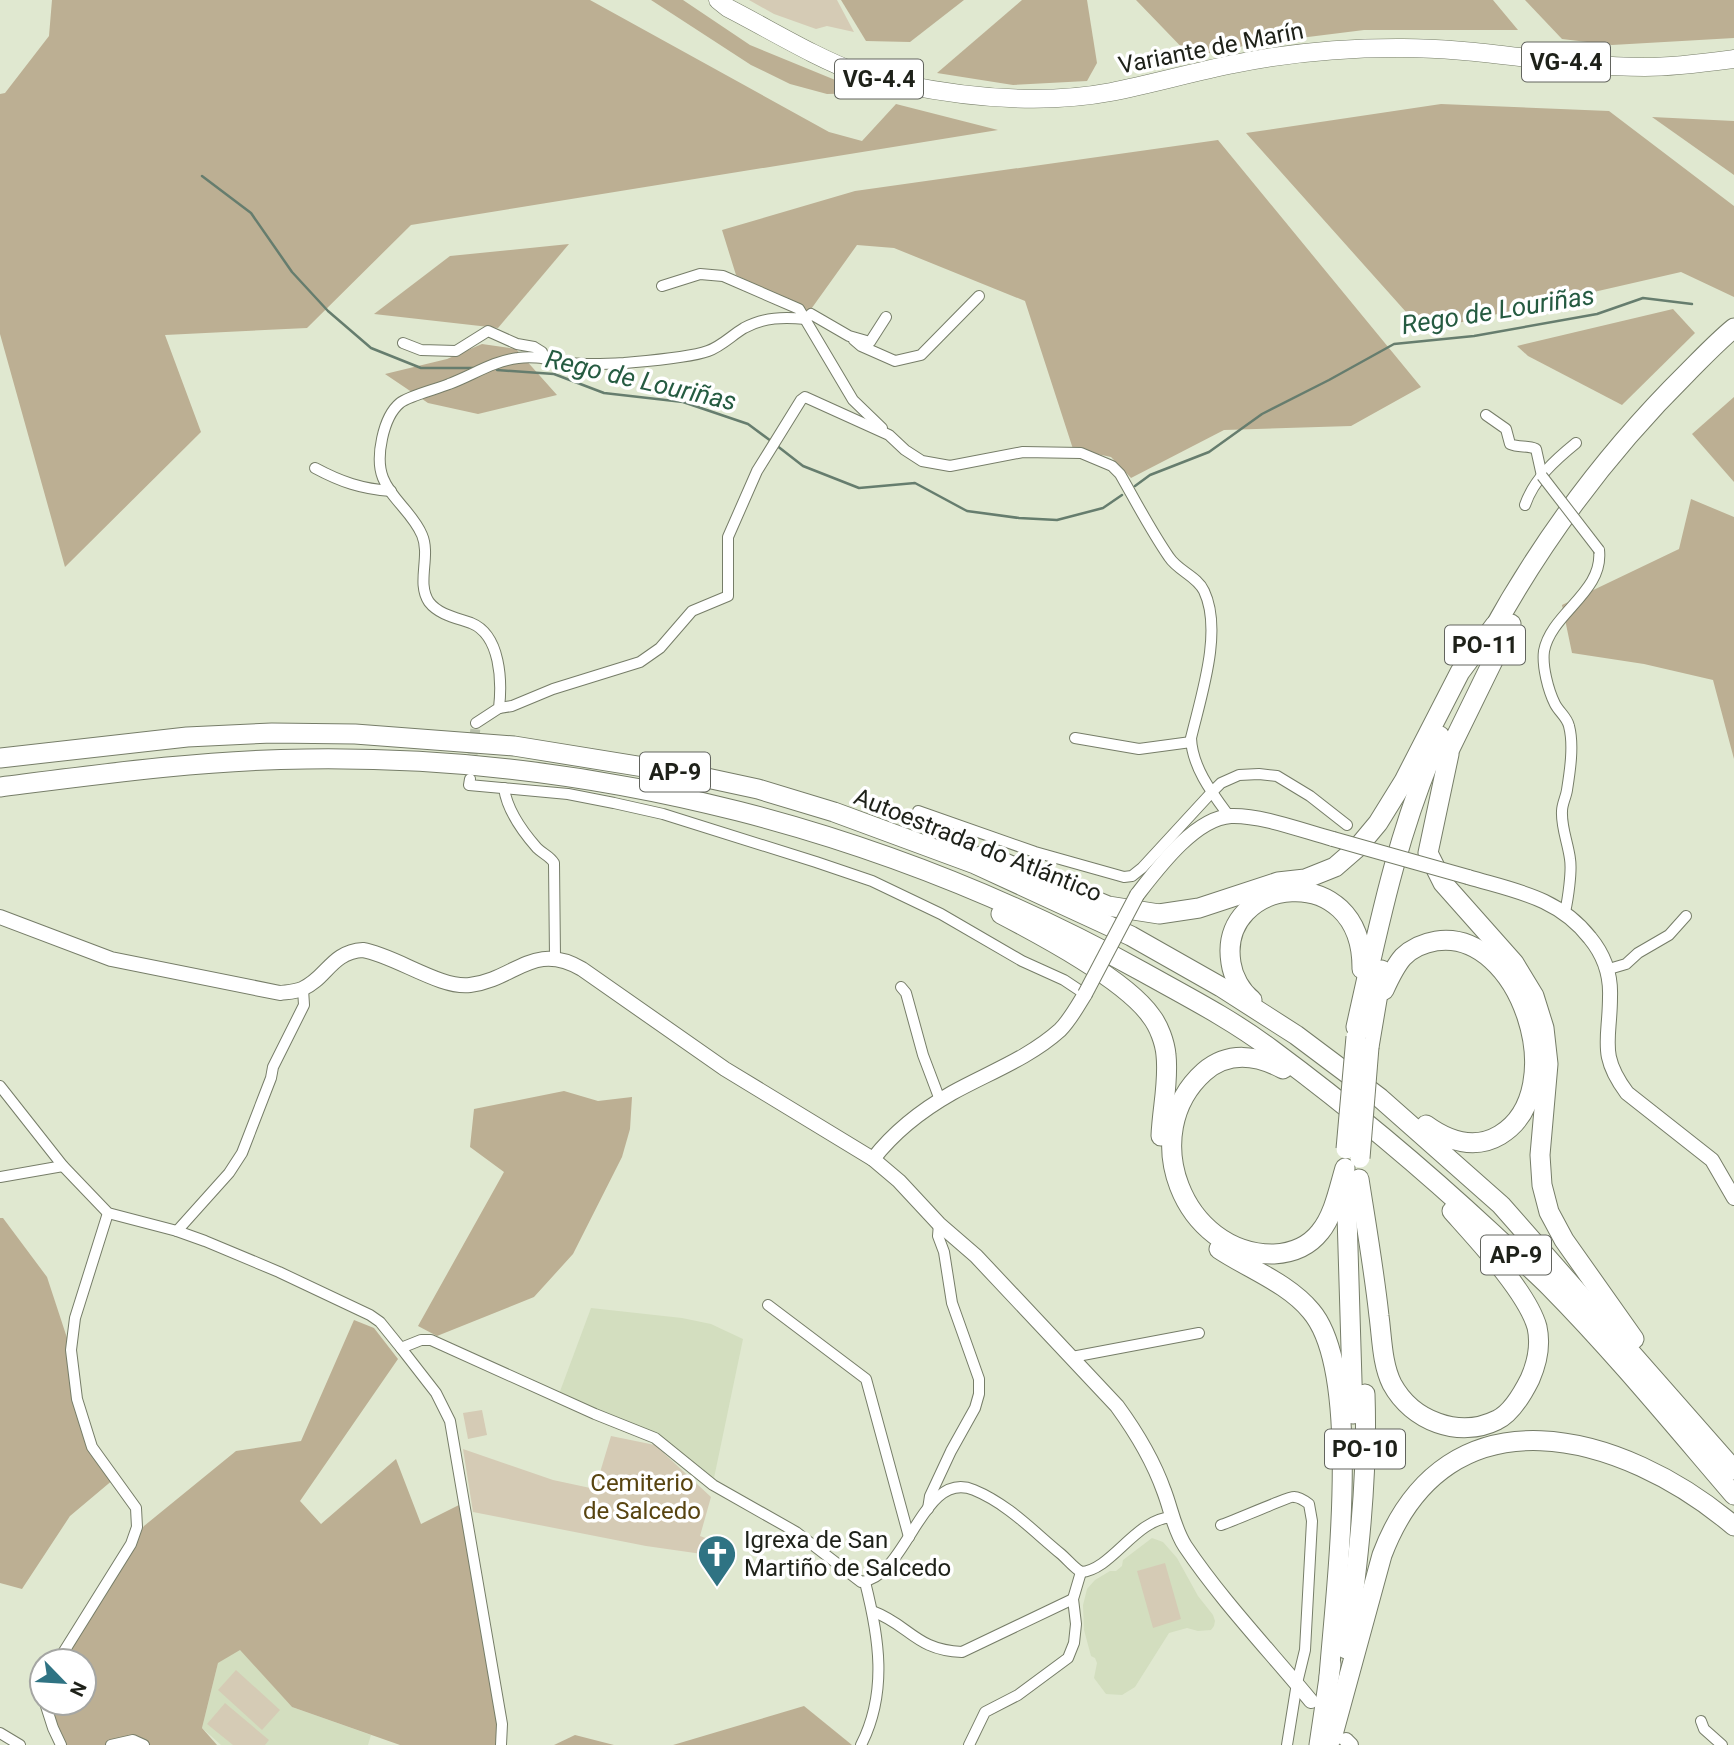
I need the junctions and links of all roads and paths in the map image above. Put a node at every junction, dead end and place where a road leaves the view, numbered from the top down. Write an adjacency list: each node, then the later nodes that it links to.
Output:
1 (718, 0): 2 (highway, Variante de Marín / VG-4.4)
2 (1734, 59)
3 (662, 286): 6 (street)
4 (979, 296): 8 (street)
5 (886, 317): 8 (street)
6 (806, 319): 8 (street); 11 (street); 13 (street)
7 (1734, 328): 19 (highway, PO-11)
8 (849, 336)
9 (404, 343): 11 (street)
10 (1734, 346): 24 (highway, PO-11)
11 (544, 358): 17 (street)
12 (1486, 415): 16 (street)
13 (890, 435): 20 (street); 23 (street)
14 (1576, 443): 16 (street)
15 (316, 468): 17 (street)
16 (1542, 476): 18 (street); 35 (street, bridge)
17 (391, 491): 20 (street)
18 (1525, 505)
19 (1495, 625): 31 (highway); 45 (highway, PO-11)
20 (499, 708): 21 (street)
21 (476, 723)
22 (1075, 737): 23 (street)
23 (1191, 742): 29 (street)
24 (1451, 744): 43 (highway, PO-11); 62 (highway)
25 (0, 758): 31 (highway, Autoestrada do Atlántico / AP-9)
26 (470, 779): 28 (street)
27 (0, 787): 34 (highway, Autoestrada do Atlántico / AP-9)
28 (504, 788): 38 (street); 42 (street)
29 (1212, 792): 30 (street); 32 (street); 33 (street)
30 (918, 811)
31 (834, 812): 44 (highway, Autoestrada do Atlántico / AP-9)
32 (1229, 816): 35 (street, bridge); 42 (street, bridge)
33 (1346, 825)
34 (891, 857): 49 (highway, Autoestrada do Atlántico / AP-9); 75 (highway)
35 (1565, 912): 39 (street)
36 (1686, 916): 39 (street)
37 (0, 917): 41 (street)
38 (555, 958): 41 (street); 50 (street)
39 (1609, 969): 54 (street)
40 (901, 987): 48 (street)
41 (303, 989): 57 (street)
42 (1085, 994): 48 (street)
43 (1374, 1009): 45 (highway, PO-11); 47 (highway)
44 (1296, 1035): 45 (highway); 47 (highway, Autoestrada do Atlántico / AP-9)
45 (1360, 1037): 51 (highway, PO-11, bridge)
46 (0, 1086): 52 (street)
47 (1381, 1098): 62 (highway, Autoestrada do Atlántico / AP-9)
48 (940, 1100): 50 (street)
49 (1388, 1140): 51 (highway); 51 (highway); 64 (highway, Autoestrada do Atlántico / AP-9)
50 (873, 1159): 56 (street)
51 (1353, 1163): 75 (highway, PO-10); 81 (highway, PO-10)
52 (63, 1166): 53 (street); 55 (street)
53 (0, 1177)
54 (1734, 1198)
55 (108, 1213): 57 (street); 74 (street)
56 (939, 1224): 61 (street); 65 (street)
57 (177, 1231): 60 (street)
58 (768, 1305): 69 (street)
59 (1199, 1333): 61 (street)
60 (401, 1348): 71 (street); 86 (street)
61 (1072, 1357): 66 (street)
62 (1693, 1422): 63 (highway, Autoestrada do Atlántico / AP-9)
63 (1734, 1470)
64 (1734, 1495)
65 (928, 1509): 69 (street); 70 (street)
66 (1172, 1517): 70 (street); 76 (street)
67 (1221, 1525): 76 (street)
68 (1734, 1526): 81 (highway)
69 (909, 1537): 71 (street)
70 (1081, 1572): 72 (street)
71 (865, 1582): 73 (street)
72 (1073, 1599): 73 (street); 88 (street)
73 (872, 1611): 87 (street)
74 (67, 1647)
75 (1329, 1677): 81 (highway, PO-10)
76 (1297, 1683): 77 (street); 89 (street)
77 (1311, 1701)
78 (49, 1717): 83 (street)
79 (1701, 1721): 90 (street)
80 (0, 1733): 82 (street)
81 (1336, 1743)
82 (20, 1745)
83 (61, 1745)
84 (111, 1745): 85 (street)
85 (144, 1745)
86 (501, 1745)
87 (861, 1745)
88 (969, 1745)
89 (1287, 1745)
90 (1722, 1745)

